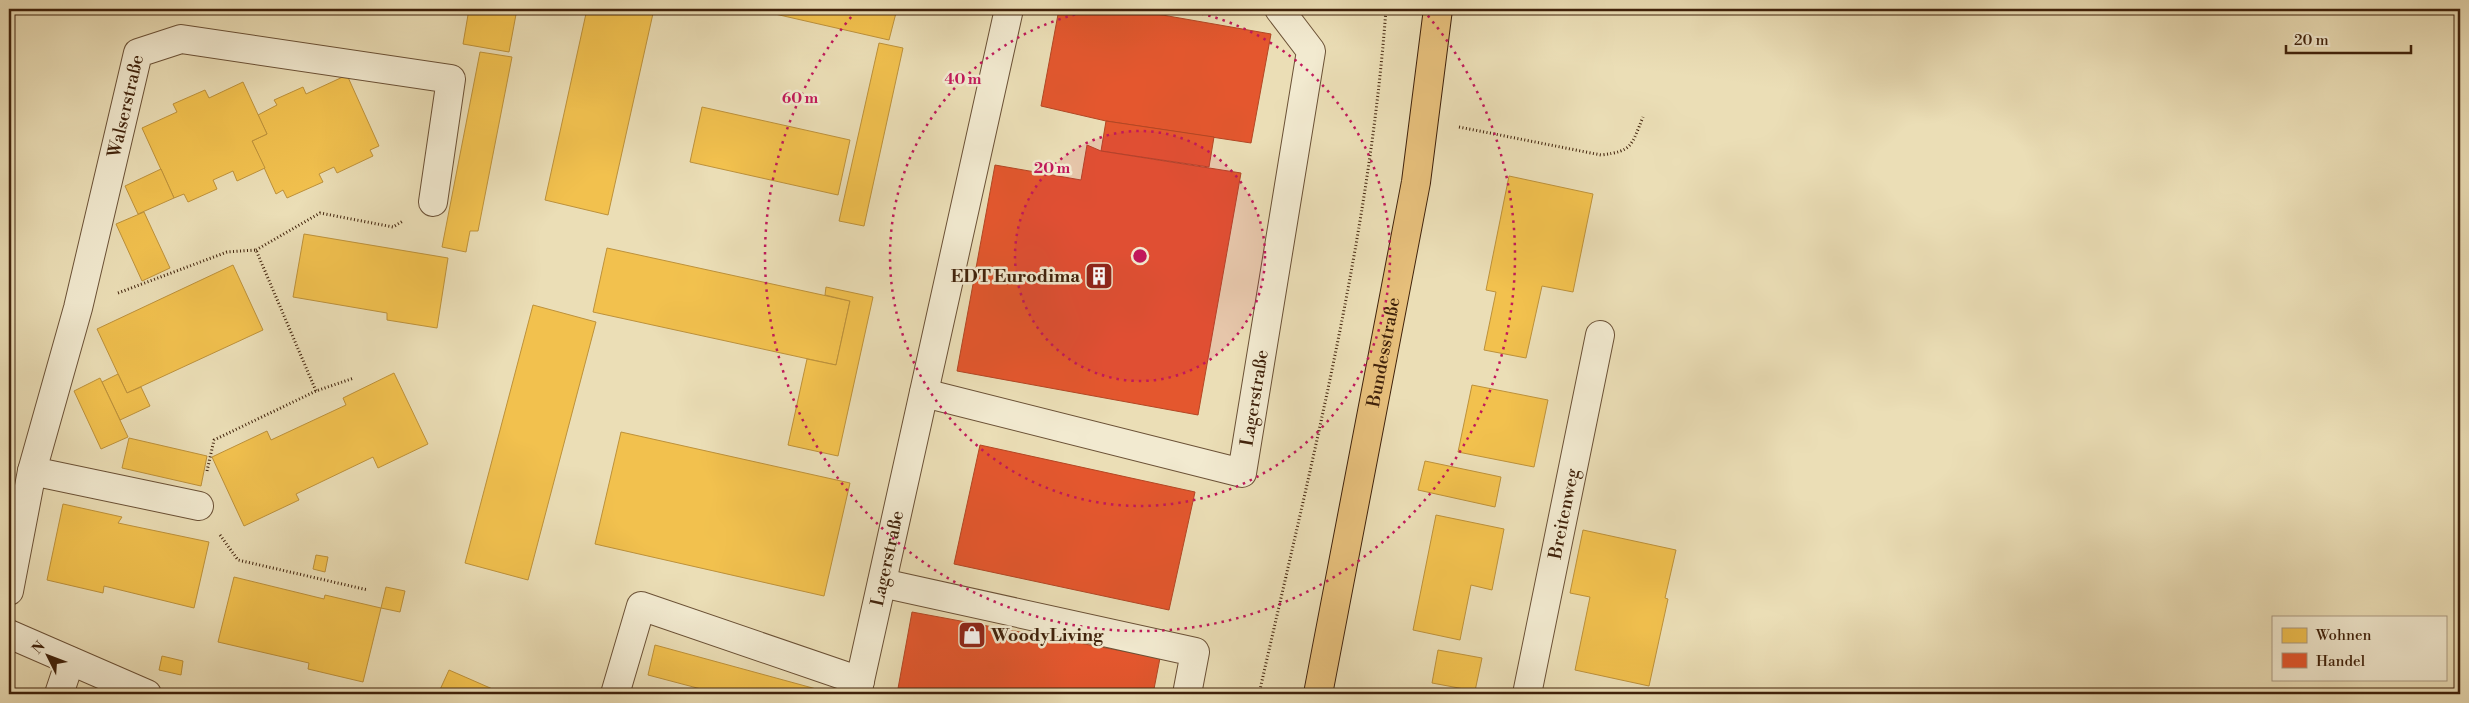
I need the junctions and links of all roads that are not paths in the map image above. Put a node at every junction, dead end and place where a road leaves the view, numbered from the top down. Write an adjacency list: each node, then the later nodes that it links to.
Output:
1 (1009, 9): 6 (street, Lagerstraße)
2 (1279, 9): 6 (street, Lagerstraße)
3 (1438, 9): 18 (main road, Bundesstraße)
4 (433, 202): 7 (street, Walserstraße)
5 (1600, 335): 19 (street, Breitenweg)
6 (924, 394): 9 (street, Lagerstraße)
7 (32, 471): 8 (street); 10 (street, Walserstraße)
8 (199, 506)
9 (882, 583): 13 (street, Lagerstraße); 17 (street)
10 (9, 591)
11 (9, 634): 12 (street)
12 (70, 662): 14 (street); 15 (street)
13 (859, 687): 16 (street)
14 (59, 694)
15 (147, 694)
16 (615, 694)
17 (1187, 694)
18 (1318, 694)
19 (1526, 694)

